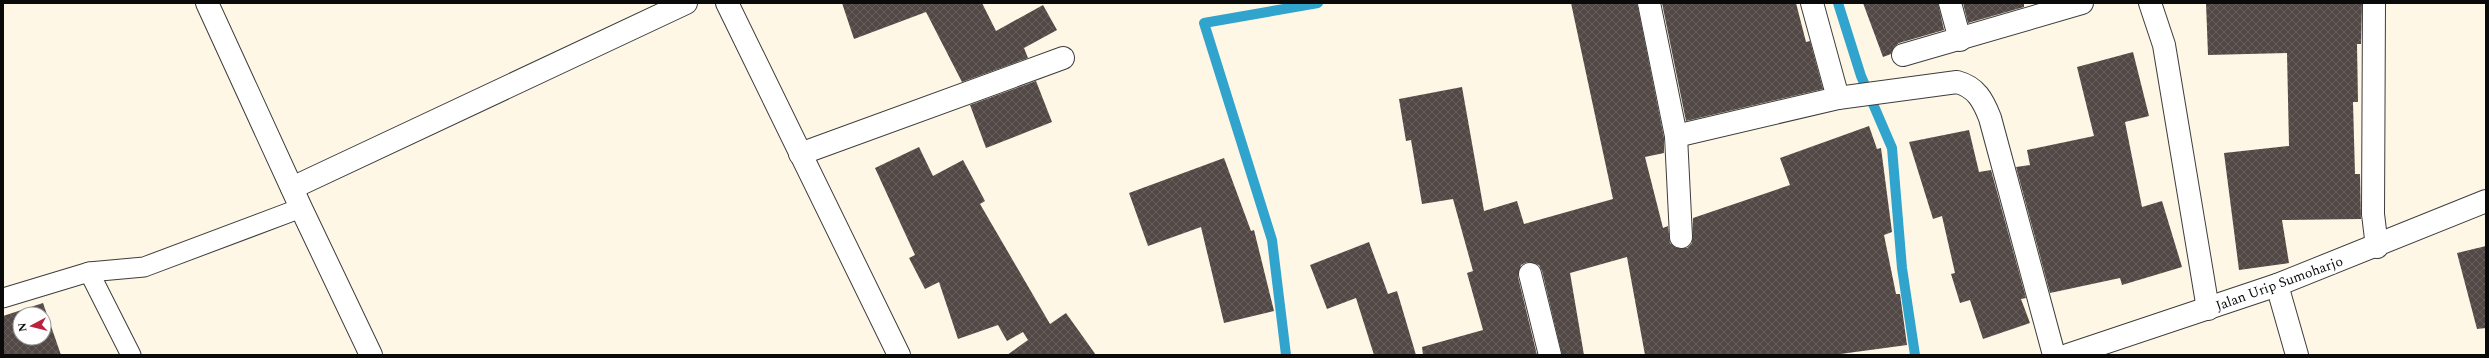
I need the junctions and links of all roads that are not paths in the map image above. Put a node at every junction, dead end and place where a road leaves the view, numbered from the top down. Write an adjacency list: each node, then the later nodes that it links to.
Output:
1 (207, 3): 18 (street)
2 (686, 3): 18 (street)
3 (727, 3): 17 (street)
4 (1649, 3): 16 (street)
5 (1812, 3): 15 (street)
6 (1950, 3): 11 (street)
7 (2082, 3): 11 (street)
8 (2150, 3): 12 (street)
9 (2166, 3): 12 (street)
10 (2374, 3): 22 (street)
11 (1960, 40): 13 (street)
12 (2164, 45): 27 (street)
13 (1903, 55)
14 (1063, 58): 17 (street)
15 (1848, 96): 16 (street); 32 (street)
16 (1676, 136): 21 (street)
17 (800, 154): 30 (street)
18 (292, 188): 20 (street)
19 (2486, 201): 22 (street, Jalan Urip Sumoharjo)
20 (301, 208): 23 (lane); 29 (street)
21 (1681, 237)
22 (2376, 247): 25 (street, Jalan Urip Sumoharjo)
23 (89, 272): 26 (lane); 28 (lane)
24 (1530, 274): 31 (street)
25 (2277, 285): 27 (street, Jalan Urip Sumoharjo); 34 (street)
26 (3, 298)
27 (2208, 309): 33 (street, Jalan Urip Sumoharjo)
28 (131, 355)
29 (371, 355)
30 (899, 355)
31 (1550, 355)
32 (2054, 355)
33 (2068, 355)
34 (2297, 355)

